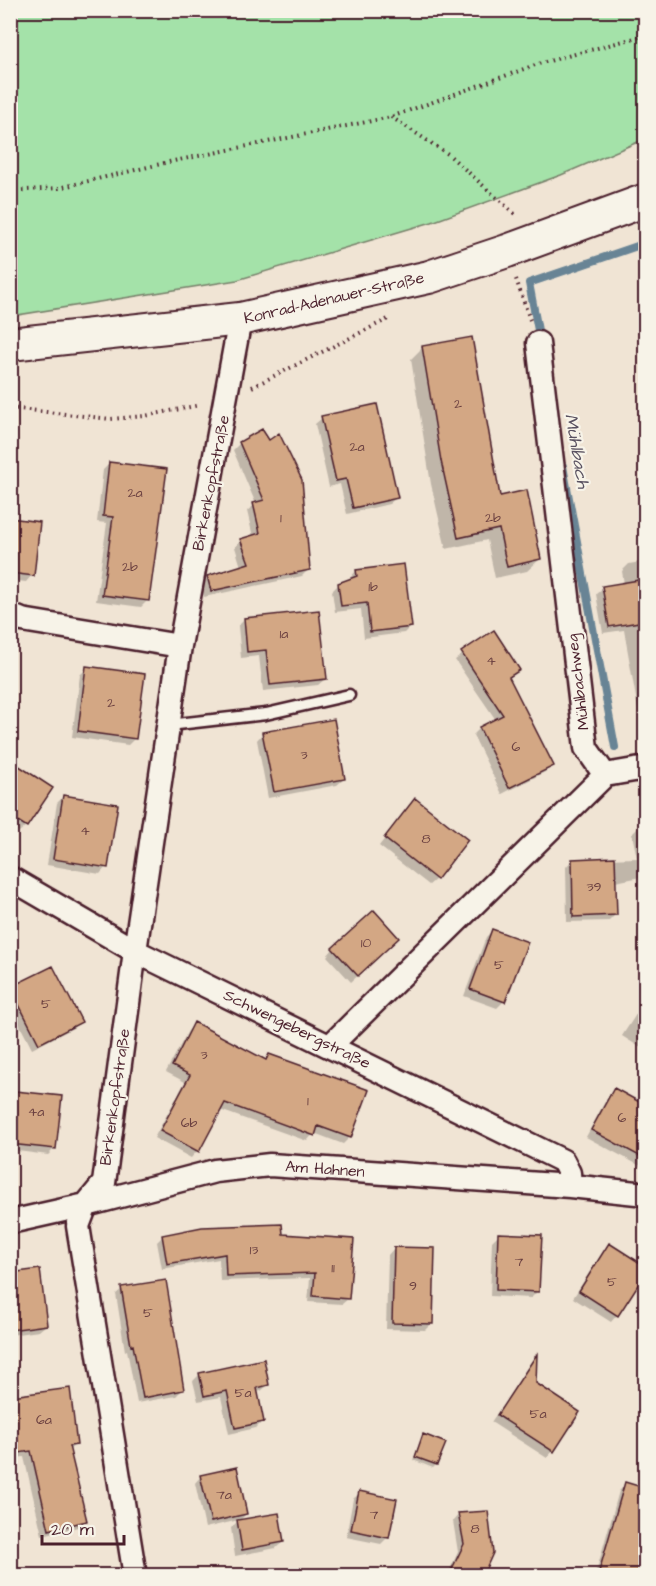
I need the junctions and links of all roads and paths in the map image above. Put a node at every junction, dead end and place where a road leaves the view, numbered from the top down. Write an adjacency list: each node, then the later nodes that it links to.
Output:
1 (645, 35): 2 (path)
2 (391, 117): 3 (path); 5 (path)
3 (10, 190)
4 (645, 200): 5 (main road, Konrad-Adenauer-Straße)
5 (541, 238): 6 (main road, Konrad-Adenauer-Straße)
6 (507, 251): 8 (main road, Konrad-Adenauer-Straße); 9 (path)
7 (392, 317): 11 (path)
8 (240, 319): 10 (main road, Konrad-Adenauer-Straße); 11 (street, Birkenkopfstraße)
9 (538, 343): 18 (street, Mühlbachweg)
10 (10, 344)
11 (227, 400): 12 (path); 14 (street, Birkenkopfstraße)
12 (10, 408)
13 (10, 615): 14 (street)
14 (180, 646): 16 (street, Birkenkopfstraße)
15 (349, 695): 16 (lane)
16 (169, 725): 20 (street, Birkenkopfstraße)
17 (645, 768): 18 (street)
18 (605, 775): 21 (street)
19 (10, 878): 20 (street, Schwengebergstraße)
20 (135, 951): 21 (street, Schwengebergstraße); 24 (street, Birkenkopfstraße)
21 (331, 1045): 22 (street, Schwengebergstraße)
22 (570, 1186): 23 (street, Am Hahnen); 24 (street, Am Hahnen)
23 (645, 1194)
24 (86, 1204): 25 (street, Am Hahnen); 26 (street, Birkenkopfstraße)
25 (10, 1222)
26 (135, 1575)

